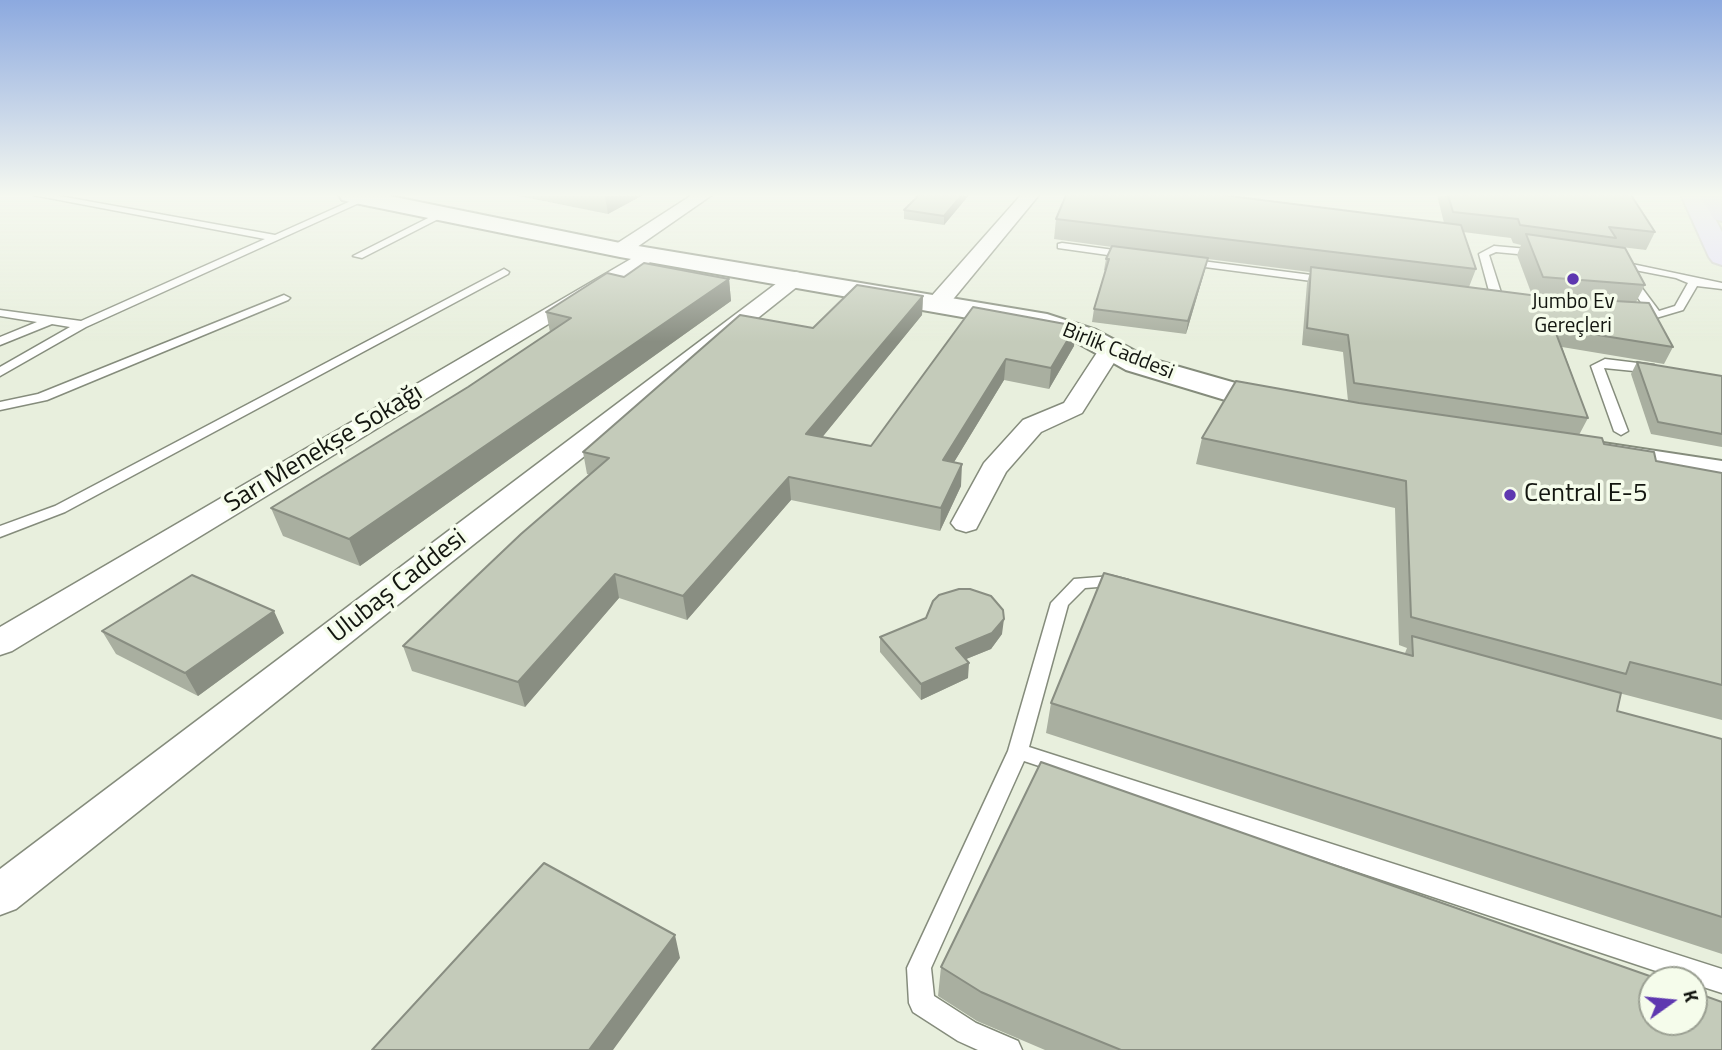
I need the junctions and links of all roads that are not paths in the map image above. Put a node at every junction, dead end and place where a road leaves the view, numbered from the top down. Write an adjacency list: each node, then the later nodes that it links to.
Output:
1 (264, 244): 29 (lane)
2 (382, 244): 10 (lane)
3 (590, 244): 7 (street, Birlik Caddesi)
4 (629, 244): 7 (street)
5 (989, 244): 24 (street)
6 (1062, 246): 11 (lane)
7 (620, 250): 8 (street, Birlik Caddesi)
8 (648, 255): 16 (street, Birlik Caddesi); 42 (street, Sarı Menekşe Sokağı)
9 (1554, 255): 22 (lane)
10 (358, 256)
11 (1144, 256)
12 (1171, 260): 17 (lane)
13 (1606, 262): 14 (lane)
14 (1620, 264): 18 (lane); 27 (lane)
15 (504, 272): 40 (lane)
16 (796, 278): 24 (street, Birlik Caddesi); 44 (street, Ulubaş Caddesi)
17 (1334, 281)
18 (1693, 282): 19 (lane); 27 (lane)
19 (1722, 286)
20 (284, 298): 34 (lane)
21 (1484, 300): 22 (lane)
22 (1498, 302): 23 (lane)
23 (1510, 303)
24 (937, 304): 31 (street, Birlik Caddesi)
25 (0, 313): 28 (lane)
26 (1624, 313): 27 (lane)
27 (1656, 315)
28 (50, 320): 29 (lane); 30 (lane)
29 (82, 325): 33 (lane)
30 (0, 341)
31 (1110, 350): 35 (street, Birlik Caddesi); 39 (street)
32 (1669, 371): 36 (lane)
33 (0, 372)
34 (0, 406)
35 (1310, 407)
36 (1621, 431)
37 (1568, 447): 38 (street)
38 (1722, 472)
39 (967, 523)
40 (0, 532)
41 (1138, 588): 43 (lane)
42 (0, 643)
43 (1018, 751): 45 (lane); 46 (lane)
44 (0, 895)
45 (1722, 981)
46 (1009, 1050)

